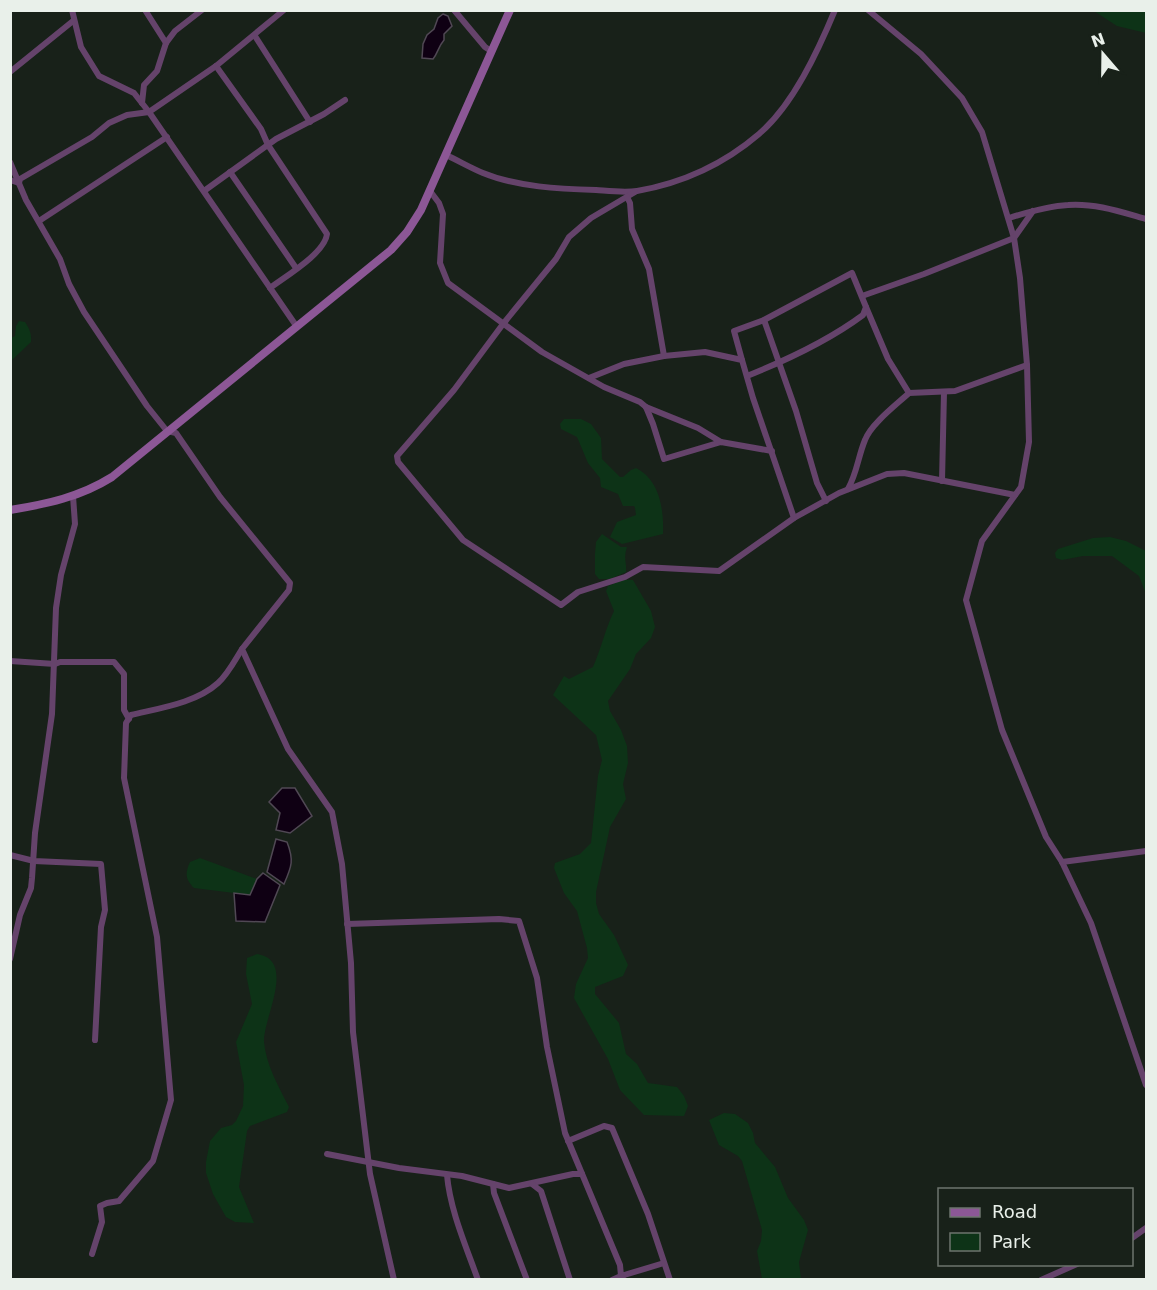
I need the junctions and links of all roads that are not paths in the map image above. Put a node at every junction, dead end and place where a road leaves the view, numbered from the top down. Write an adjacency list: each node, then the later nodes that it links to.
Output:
1 (72, 10): 9 (street)
2 (145, 10): 11 (street)
3 (202, 10): 11 (street)
4 (284, 10): 10 (street)
5 (454, 10): 12 (street)
6 (510, 10): 12 (main road)
7 (836, 10): 28 (street)
8 (868, 10): 31 (street)
9 (73, 21): 14 (street); 16 (street)
10 (255, 36): 13 (street); 18 (street)
11 (166, 43): 16 (street)
12 (491, 51): 21 (main road)
13 (216, 66): 17 (street); 20 (street)
14 (10, 72)
15 (345, 100): 18 (street)
16 (142, 103): 17 (street)
17 (149, 112): 19 (street); 25 (street)
18 (310, 122): 20 (street)
19 (167, 137): 26 (street); 33 (street)
20 (267, 145): 23 (street); 35 (street)
21 (446, 155): 27 (main road); 28 (street)
22 (10, 162): 25 (street)
23 (230, 172): 26 (street); 35 (street)
24 (10, 180): 25 (street)
25 (19, 183): 33 (street)
26 (204, 191): 36 (street)
27 (430, 191): 40 (street); 41 (main road)
28 (635, 192): 29 (street)
29 (627, 197): 40 (street); 42 (street)
30 (1033, 211): 31 (street); 32 (street); 34 (street)
31 (1009, 218): 34 (street)
32 (1146, 219)
33 (39, 221): 51 (street)
34 (1014, 238): 37 (street); 45 (street)
35 (296, 268): 36 (street)
36 (270, 288): 41 (street)
37 (862, 296): 38 (street); 39 (street)
38 (866, 307): 44 (street); 49 (street)
39 (764, 320): 43 (street); 44 (street)
40 (503, 324): 47 (street); 60 (street)
41 (297, 327): 51 (main road)
42 (664, 356): 43 (street); 47 (street)
43 (742, 360): 46 (street)
44 (779, 363): 46 (street); 58 (street)
45 (1027, 365): 48 (street); 56 (street)
46 (747, 376): 53 (street)
47 (589, 378): 50 (street)
48 (944, 392): 49 (street); 54 (street)
49 (909, 393): 55 (street)
50 (646, 407): 52 (street); 52 (street)
51 (167, 431): 57 (main road); 61 (street)
52 (721, 442): 53 (street)
53 (772, 452): 60 (street)
54 (942, 481): 55 (street); 56 (street)
55 (848, 489): 58 (street)
56 (1015, 495): 68 (street)
57 (73, 496): 59 (main road); 63 (street)
58 (826, 501): 60 (street)
59 (10, 510)
60 (794, 518)
61 (242, 649): 64 (street); 69 (street)
62 (10, 661): 63 (street)
63 (55, 664): 64 (street); 67 (street)
64 (129, 719): 82 (street)
65 (1146, 851): 68 (street)
66 (10, 855): 67 (street)
67 (34, 861): 70 (street); 71 (street)
68 (1062, 862): 72 (street)
69 (347, 924): 73 (street); 75 (street)
70 (10, 959)
71 (95, 1040)
72 (1146, 1085)
73 (568, 1141): 76 (street); 83 (street)
74 (327, 1154): 75 (street)
75 (369, 1162): 77 (street); 86 (street)
76 (582, 1174): 79 (street); 85 (street)
77 (447, 1175): 78 (street); 87 (street)
78 (494, 1184): 79 (street); 88 (street)
79 (532, 1184): 89 (street)
80 (1146, 1228): 81 (street)
81 (1133, 1237)
82 (92, 1254)
83 (664, 1263): 85 (street); 91 (street)
84 (1072, 1266): 92 (street)
85 (622, 1278): 90 (street)
86 (394, 1280)
87 (478, 1280)
88 (526, 1280)
89 (570, 1280)
90 (612, 1280)
91 (670, 1280)
92 (1041, 1280)

